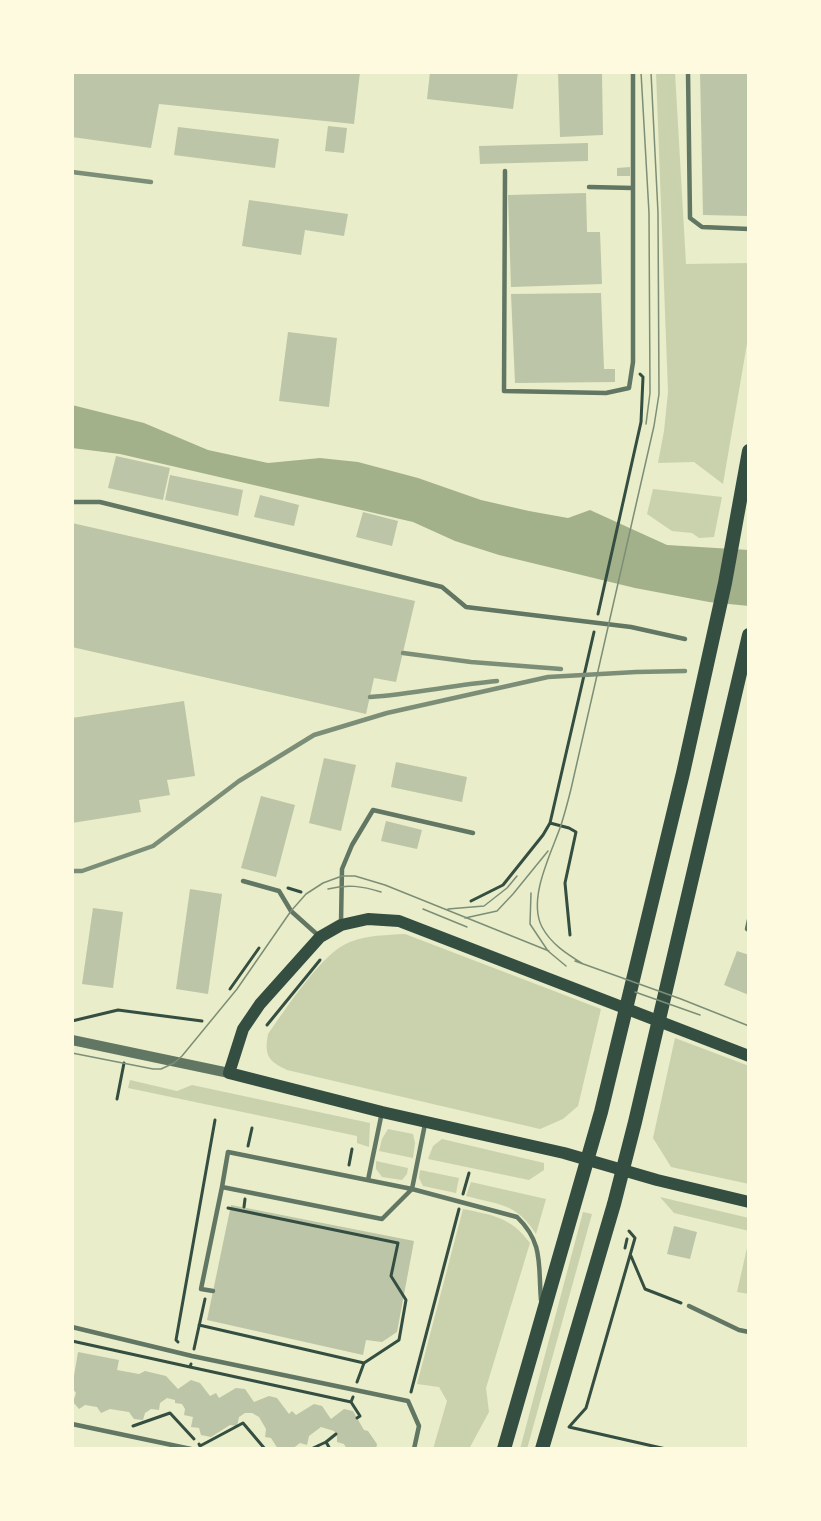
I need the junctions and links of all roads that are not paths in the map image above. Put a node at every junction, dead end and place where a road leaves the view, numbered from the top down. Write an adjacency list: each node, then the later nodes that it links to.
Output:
1 (633, 72): 5 (lane)
2 (688, 72): 6 (lane)
3 (505, 171): 5 (lane)
4 (589, 187): 5 (lane)
5 (633, 188)
6 (748, 229)
7 (749, 451): 22 (main road)
8 (72, 502): 10 (lane)
9 (749, 635): 23 (main road)
10 (685, 639)
11 (473, 832): 14 (lane)
12 (243, 880): 16 (lane)
13 (749, 920): 15 (lane)
14 (341, 925): 16 (main road); 18 (main road)
15 (749, 930)
16 (320, 937): 19 (main road)
17 (72, 1040): 19 (street)
18 (749, 1056)
19 (229, 1073): 20 (main road)
20 (382, 1112): 21 (main road); 24 (lane)
21 (426, 1122): 22 (main road); 26 (lane)
22 (588, 1160): 23 (main road); 30 (main road)
23 (622, 1170): 27 (main road); 37 (main road)
24 (368, 1180): 25 (lane); 26 (lane)
25 (222, 1187): 26 (lane); 28 (lane)
26 (412, 1189): 30 (lane)
27 (749, 1202)
28 (213, 1291)
29 (689, 1306): 32 (lane)
30 (543, 1317): 36 (main road)
31 (72, 1328): 35 (lane)
32 (749, 1332)
33 (72, 1424): 34 (lane)
34 (191, 1449)
35 (414, 1449)
36 (504, 1449)
37 (542, 1449)

